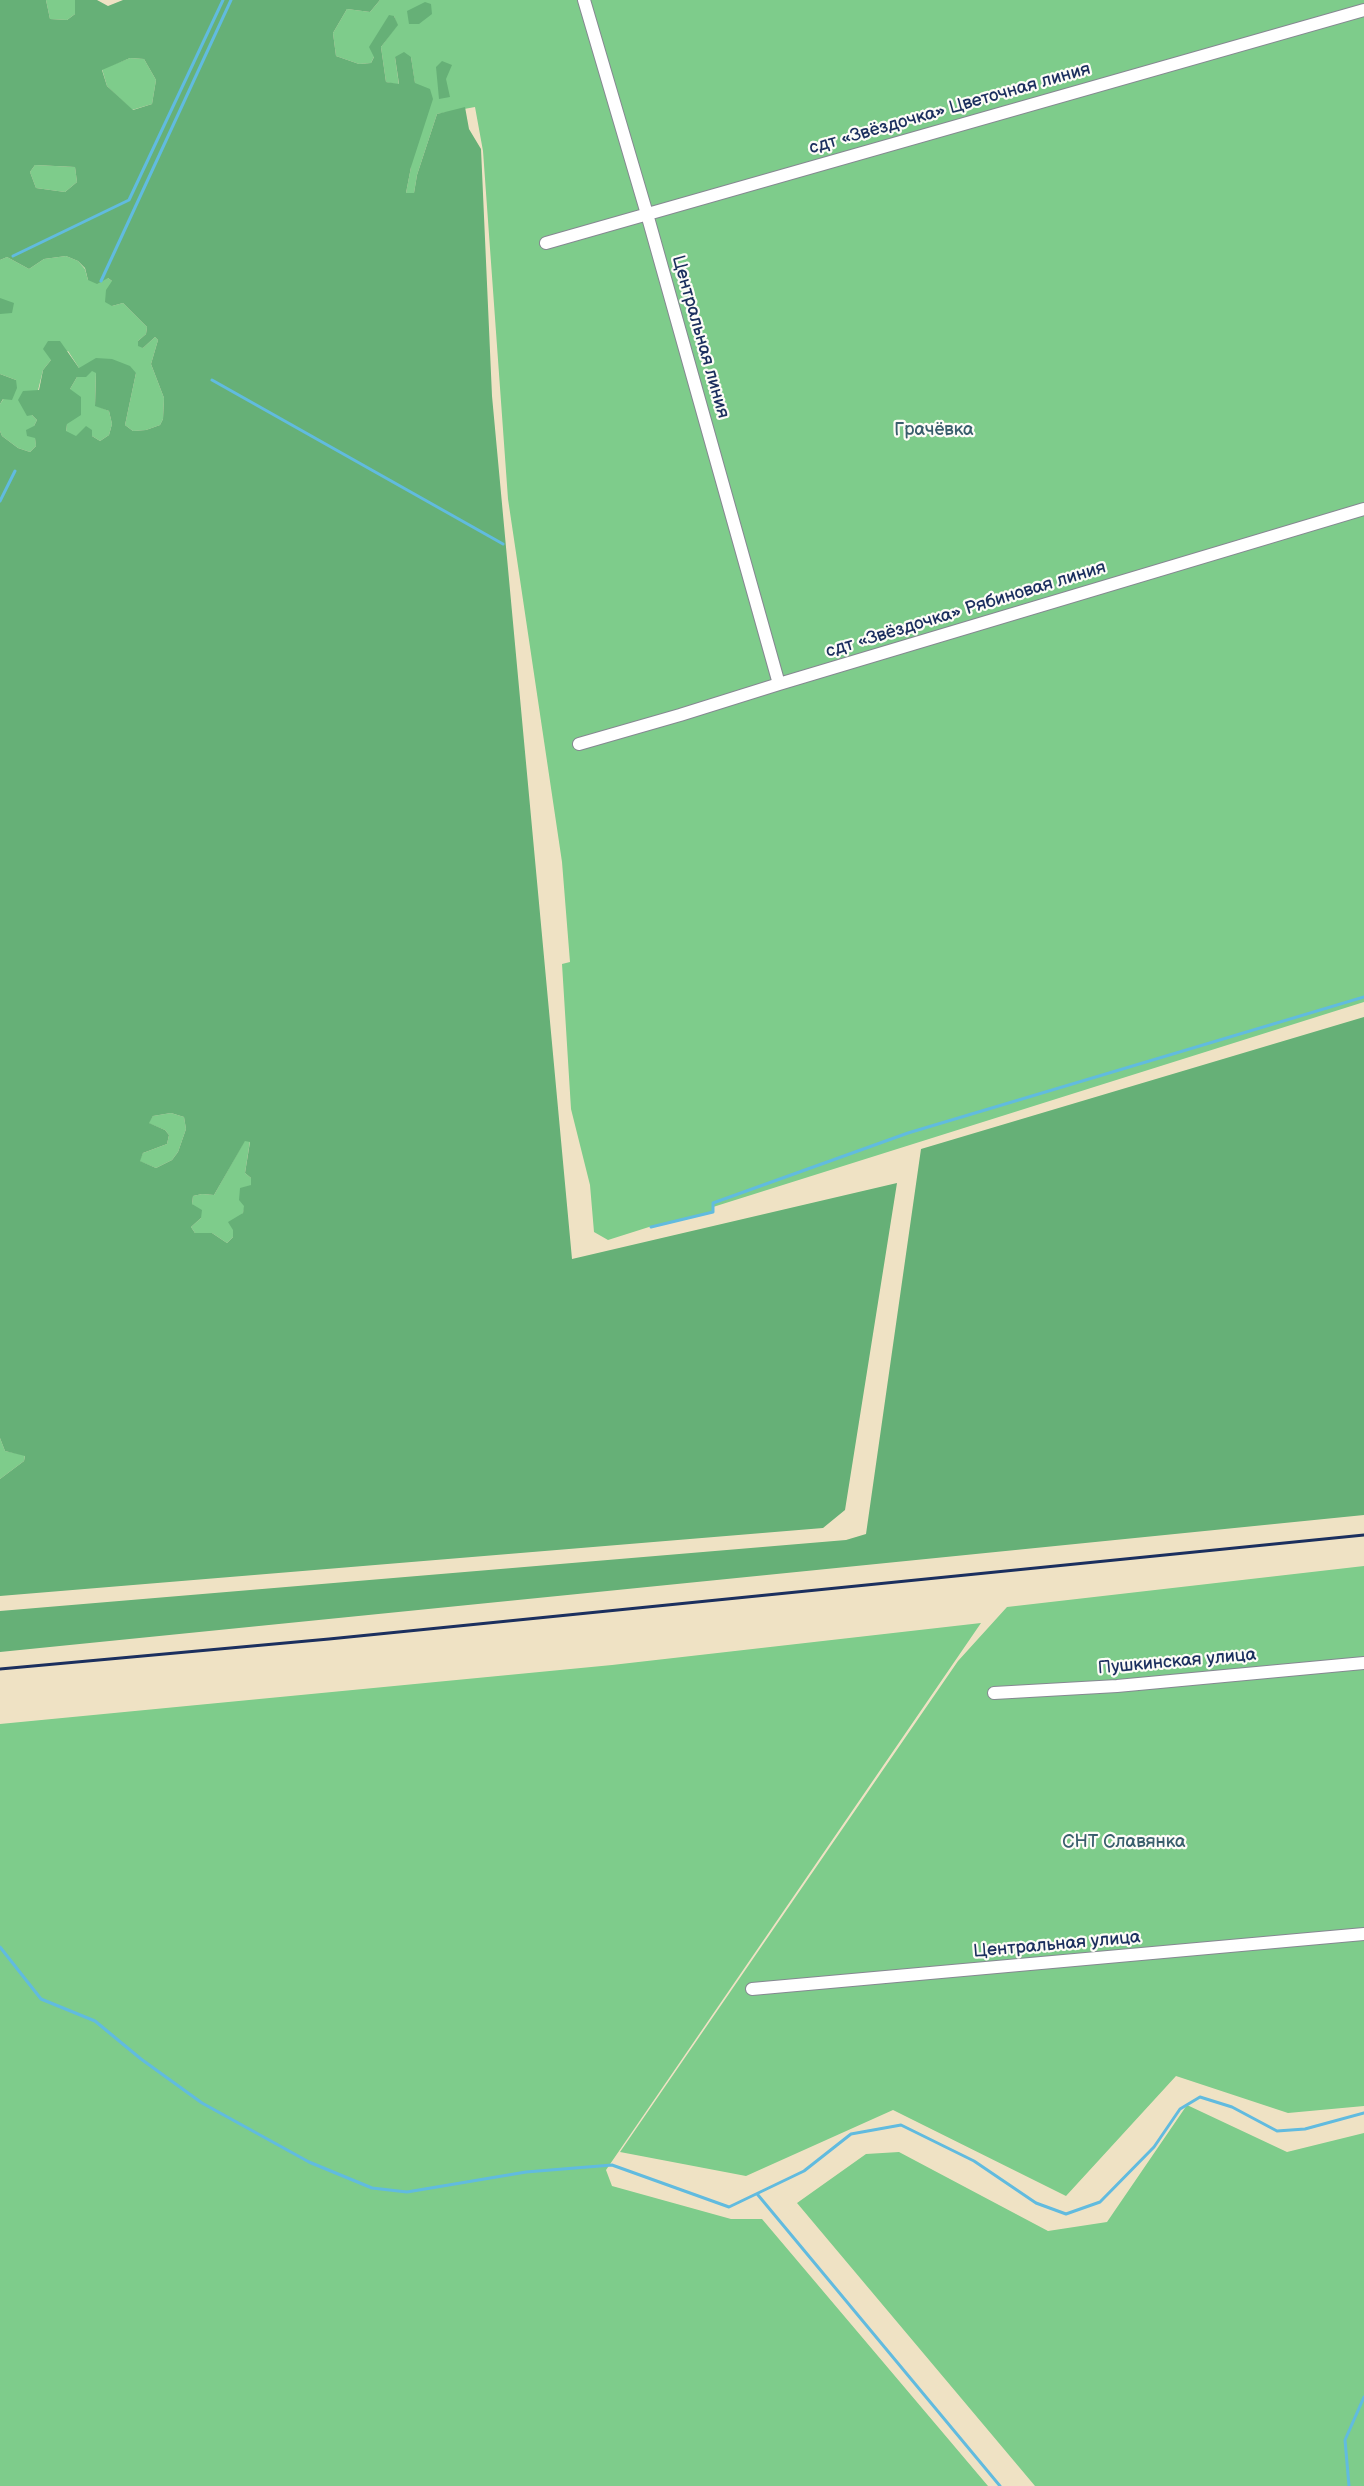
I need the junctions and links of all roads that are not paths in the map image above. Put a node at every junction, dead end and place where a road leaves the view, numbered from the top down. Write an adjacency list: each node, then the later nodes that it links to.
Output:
1 (584, 0): 3 (street, Центральная линия)
2 (1364, 10): 3 (street, сдт «Звёздочка» Цветочная линия)
3 (647, 214): 4 (street, сдт «Звёздочка» Цветочная линия); 6 (street, Центральная линия)
4 (546, 243)
5 (1364, 509): 6 (street, сдт «Звёздочка» Рябиновая линия)
6 (779, 684): 7 (street, сдт «Звёздочка» Рябиновая линия)
7 (579, 744)
8 (1364, 1663): 9 (street, Пушкинская улица)
9 (993, 1693)
10 (1364, 1934): 11 (street, Центральная улица)
11 (752, 1989)

